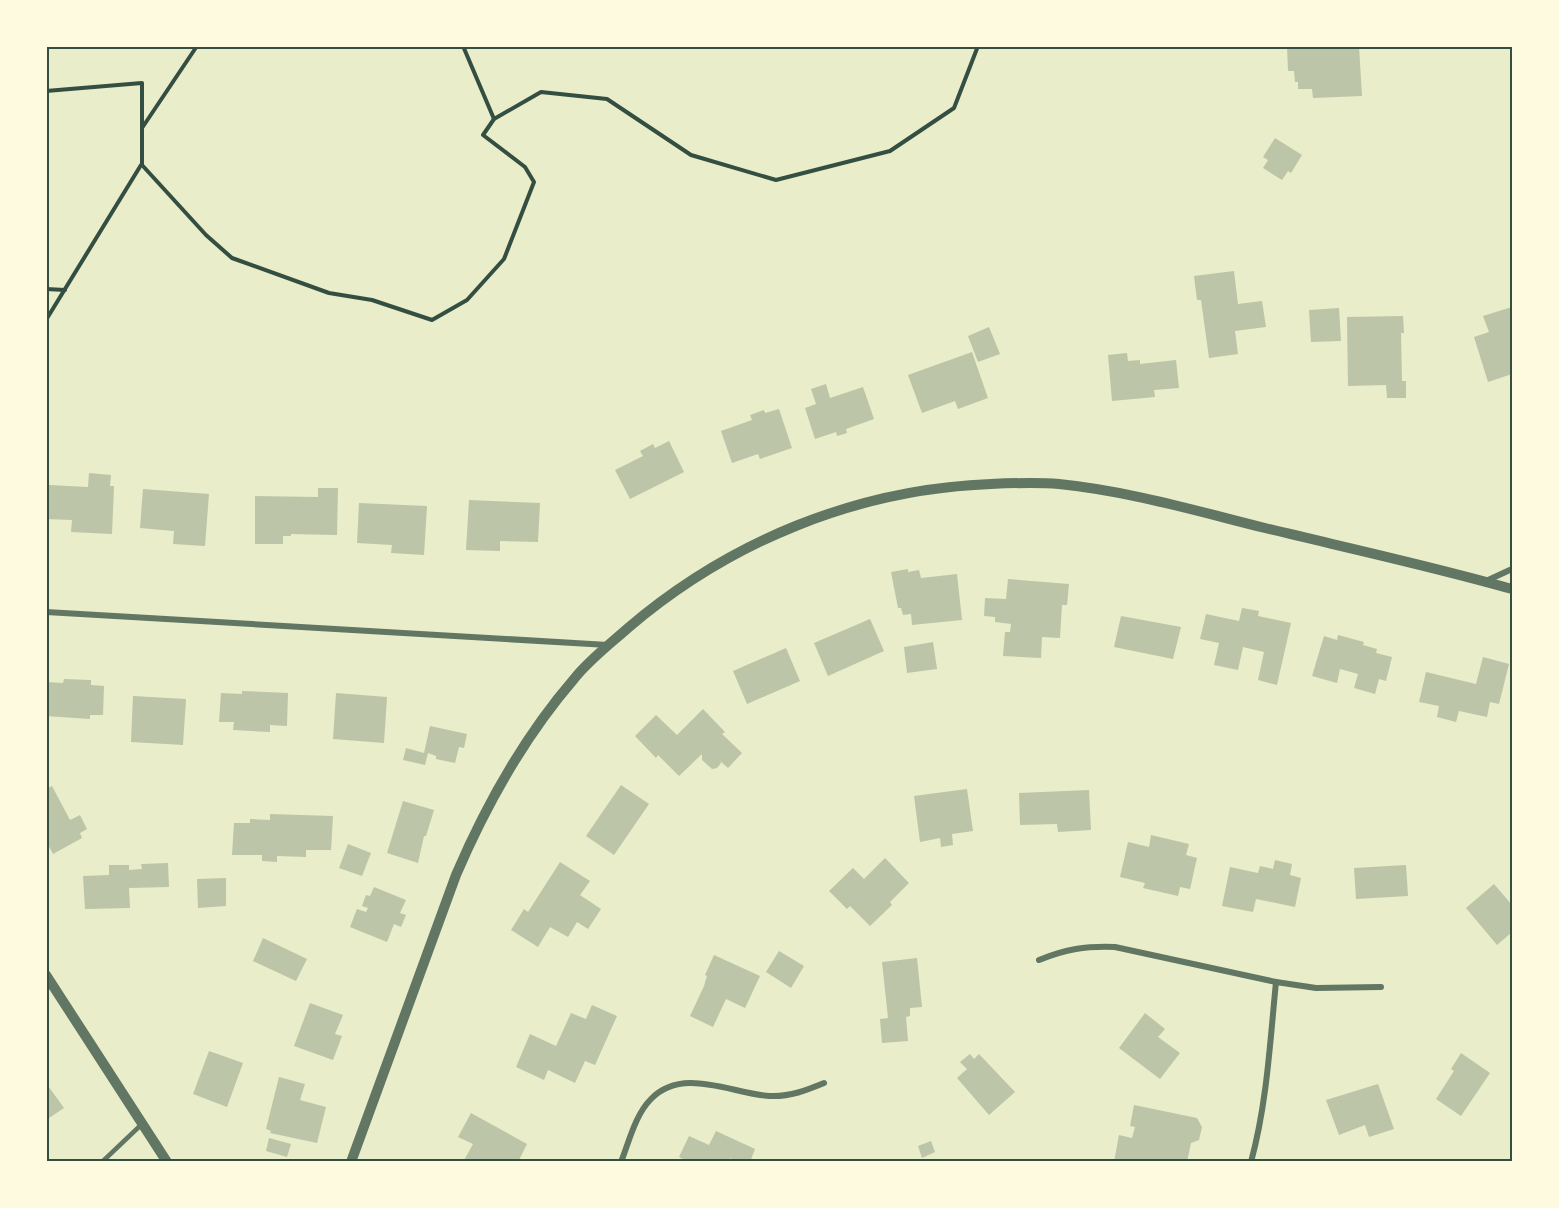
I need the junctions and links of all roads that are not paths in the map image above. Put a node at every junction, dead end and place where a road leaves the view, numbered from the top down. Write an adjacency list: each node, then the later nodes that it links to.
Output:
1 (1512, 569): 2 (street)
2 (1486, 582): 3 (street); 5 (street)
3 (1512, 589)
4 (46, 612): 5 (street)
5 (608, 645): 14 (street)
6 (1039, 960): 8 (street)
7 (46, 975): 11 (street)
8 (1276, 982): 9 (street); 16 (street)
9 (1381, 987)
10 (824, 1083): 15 (street)
11 (142, 1124): 12 (lane); 13 (street)
12 (102, 1161)
13 (166, 1161)
14 (351, 1161)
15 (621, 1161)
16 (1251, 1161)

